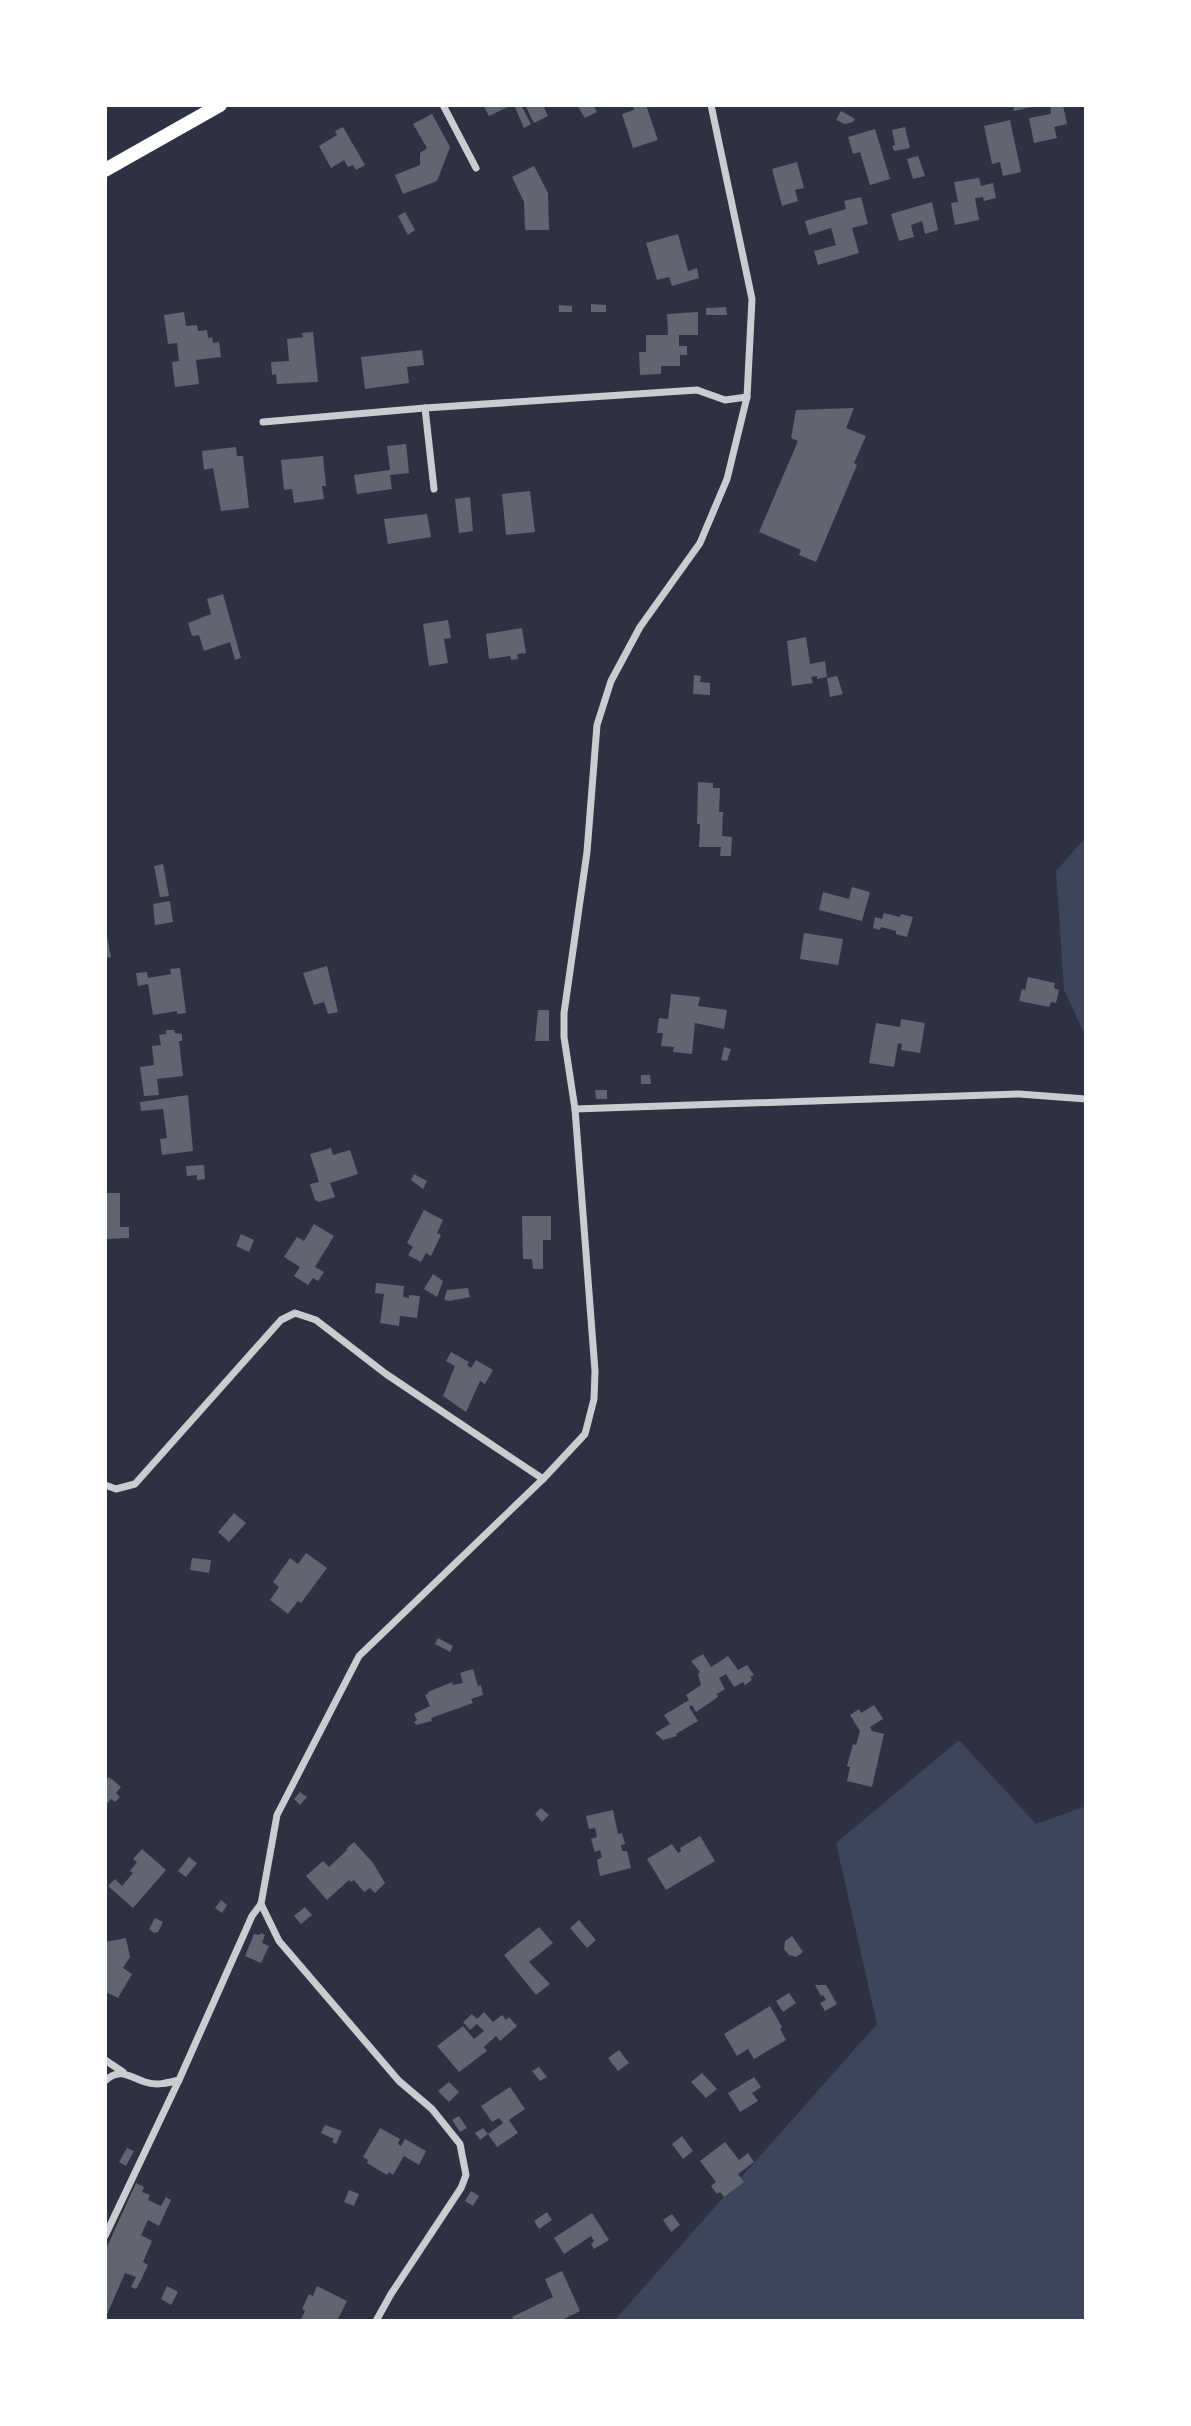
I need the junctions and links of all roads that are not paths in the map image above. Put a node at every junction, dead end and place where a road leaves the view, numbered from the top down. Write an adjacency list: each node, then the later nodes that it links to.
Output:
1 (220, 105): 5 (main road)
2 (443, 105): 4 (street)
3 (711, 105): 6 (street)
4 (476, 168)
5 (105, 170)
6 (747, 397): 7 (street); 11 (street)
7 (425, 408): 8 (street); 9 (street)
8 (262, 422)
9 (434, 489)
10 (1086, 1099): 11 (street)
11 (575, 1109): 12 (street)
12 (543, 1479): 13 (street); 14 (street)
13 (105, 1485)
14 (261, 1905): 17 (street); 20 (street)
15 (105, 2060): 16 (street)
16 (124, 2072): 17 (street); 18 (street)
17 (178, 2080): 19 (street)
18 (105, 2081)
19 (105, 2236)
20 (376, 2321)

